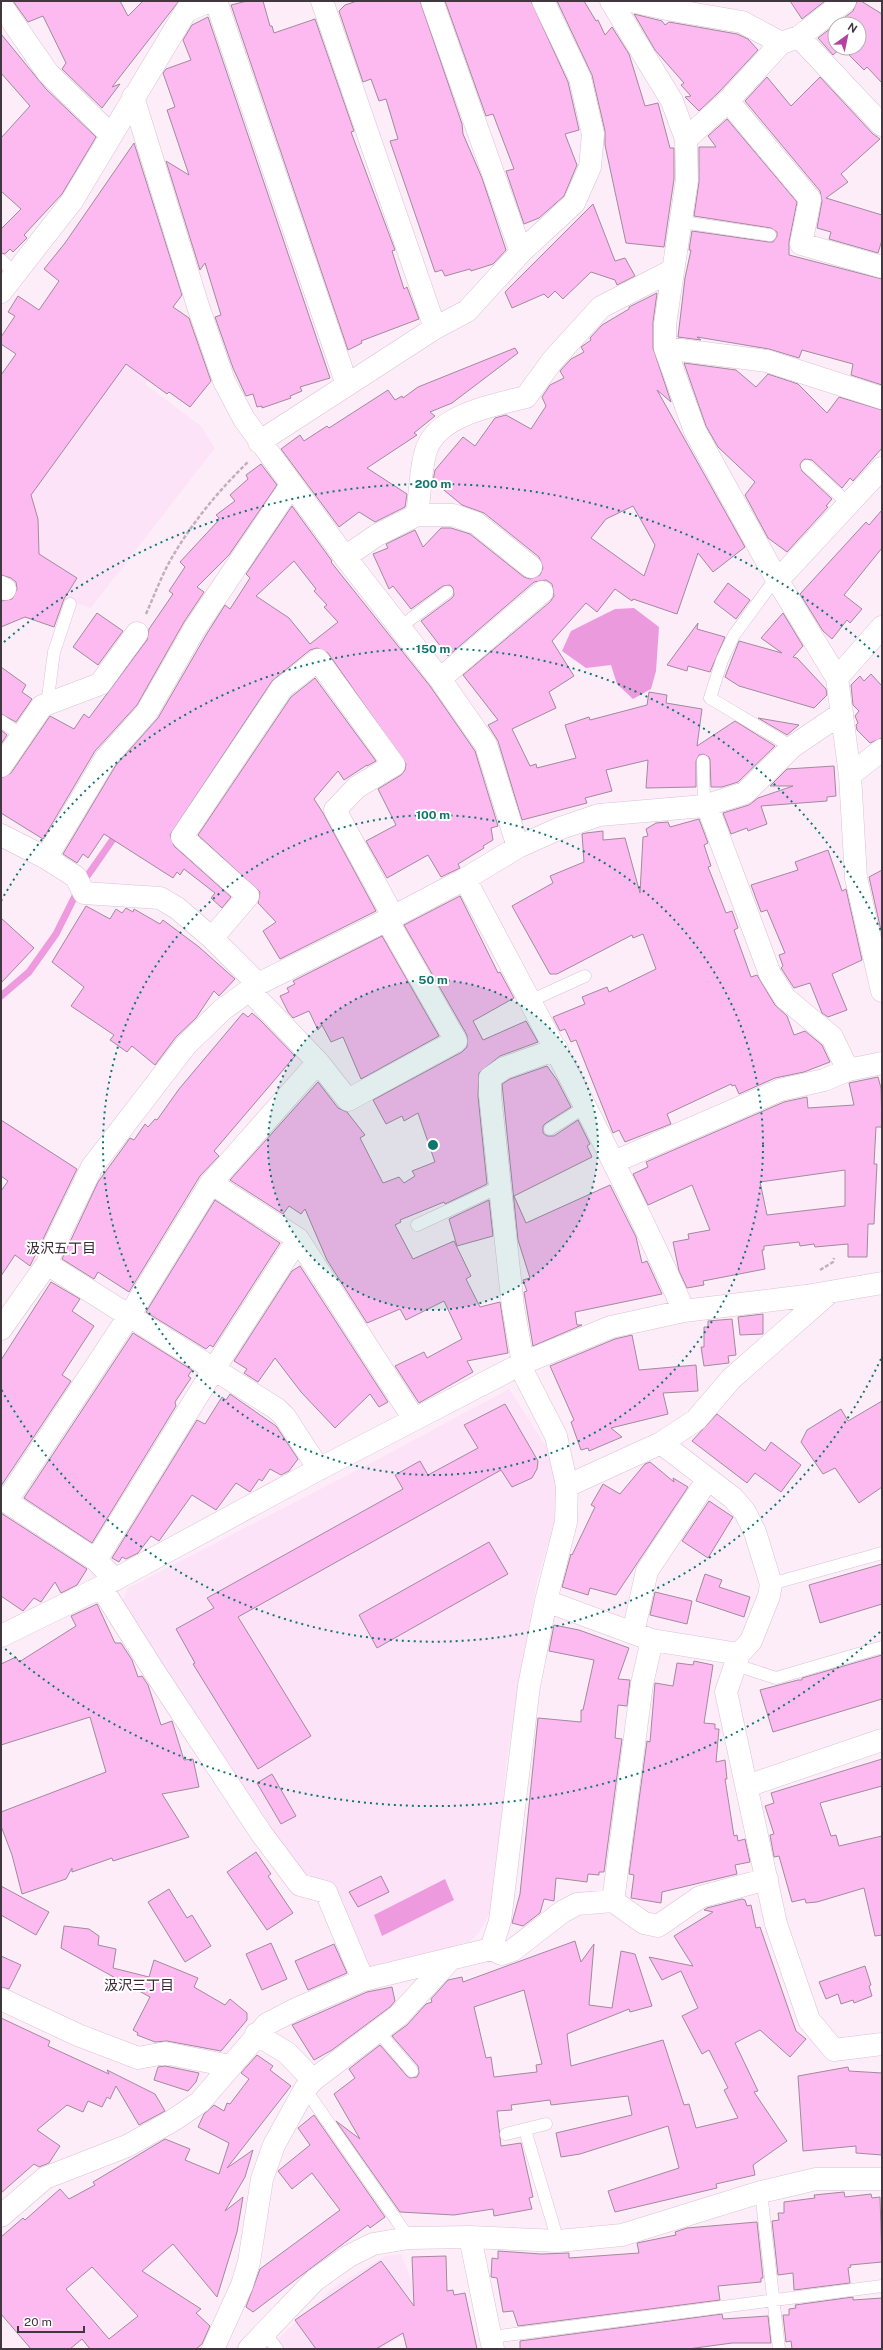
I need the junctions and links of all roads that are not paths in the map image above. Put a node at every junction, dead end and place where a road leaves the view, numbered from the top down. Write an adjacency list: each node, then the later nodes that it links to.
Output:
1 (210, 1): 10 (street)
2 (216, 1): 26 (street)
3 (322, 1): 24 (street)
4 (432, 1): 19 (street)
5 (543, 1): 19 (street)
6 (612, 1): 16 (street)
7 (631, 1): 11 (street)
8 (845, 1): 11 (street)
9 (1, 5): 15 (street)
10 (183, 6): 12 (street)
11 (790, 40): 13 (street); 14 (street)
12 (133, 97): 15 (street); 28 (street)
13 (728, 101): 16 (street); 21 (street)
14 (882, 125)
15 (111, 135): 20 (street)
16 (686, 139): 17 (street)
17 (682, 222): 18 (lane); 22 (street)
18 (770, 235)
19 (521, 252): 24 (street)
20 (8, 267): 23 (street)
21 (882, 267)
22 (673, 270): 25 (street); 33 (street)
23 (1, 292)
24 (435, 328): 26 (street)
25 (665, 348): 27 (street); 36 (street)
26 (347, 385): 28 (street)
27 (882, 398)
28 (259, 442): 31 (street)
29 (807, 466): 32 (lane)
30 (882, 468): 32 (street)
31 (292, 484): 34 (street); 57 (street)
32 (849, 504): 36 (street)
33 (417, 515): 34 (street); 35 (street)
34 (345, 557): 40 (street)
35 (531, 567)
36 (776, 579): 43 (street); 49 (lane)
37 (447, 592): 40 (lane)
38 (542, 592): 44 (street)
39 (70, 604): 45 (lane)
40 (400, 627): 44 (street)
41 (882, 627): 43 (street)
42 (137, 633): 45 (street)
43 (837, 678): 46 (street)
44 (440, 679): 56 (street)
45 (47, 705): 48 (street)
46 (842, 713): 49 (street); 53 (street)
47 (1, 721): 48 (lane)
48 (22, 736): 52 (street)
49 (792, 747): 54 (street)
50 (882, 750): 53 (street)
51 (703, 761): 54 (lane)
52 (1, 766)
53 (850, 775): 63 (street)
54 (706, 805): 56 (street); 68 (street)
55 (1, 835): 57 (street)
56 (518, 847): 58 (street)
57 (46, 858): 60 (street)
58 (465, 879): 59 (street); 64 (street)
59 (390, 918): 60 (street); 62 (street); 66 (street)
60 (212, 938): 62 (street)
61 (585, 976): 64 (lane)
62 (253, 987): 66 (street); 76 (street)
63 (882, 991)
64 (530, 1001): 65 (street)
65 (557, 1049): 69 (street); 73 (street)
66 (318, 1062): 72 (street)
67 (882, 1063): 68 (street)
68 (848, 1070): 71 (street)
69 (585, 1107): 70 (lane); 71 (street)
70 (550, 1129)
71 (614, 1162): 79 (street)
72 (211, 1183): 75 (street); 80 (street)
73 (500, 1187): 74 (lane); 82 (street)
74 (417, 1225)
75 (298, 1239): 83 (street); 84 (street)
76 (47, 1264): 80 (street); 81 (street)
77 (882, 1283): 78 (street)
78 (831, 1291): 79 (street); 85 (street)
79 (684, 1311): 82 (street)
80 (129, 1316): 83 (street); 89 (street)
81 (1, 1329)
82 (521, 1364): 84 (street); 88 (street)
83 (214, 1369): 86 (street); 91 (street)
84 (414, 1419): 86 (street)
85 (661, 1443): 87 (street); 88 (street)
86 (319, 1469): 92 (street)
87 (708, 1479): 93 (street); 96 (street)
88 (567, 1486): 94 (street)
89 (4, 1500): 91 (street)
90 (882, 1553): 93 (lane)
91 (96, 1560): 92 (street)
92 (108, 1583): 95 (street); 105 (street)
93 (771, 1584): 98 (street)
94 (546, 1601): 96 (street); 103 (street)
95 (1, 1636)
96 (642, 1637): 98 (street); 102 (street)
97 (882, 1646): 98 (lane)
98 (738, 1659): 100 (street)
99 (882, 1740): 100 (street)
100 (747, 1786): 101 (street)
101 (767, 1879): 102 (street); 109 (street)
102 (613, 1901): 103 (street)
103 (491, 1949): 104 (street)
104 (450, 1960): 105 (street); 107 (street)
105 (363, 1980): 108 (street)
106 (1, 1999): 110 (street)
107 (378, 2031): 111 (lane); 112 (street)
108 (256, 2034): 110 (street); 112 (street)
109 (882, 2044)
110 (230, 2066): 118 (street)
111 (412, 2071)
112 (309, 2084): 120 (lane); 126 (street)
113 (546, 2124): 114 (lane)
114 (525, 2130): 115 (lane); 121 (lane)
115 (506, 2134)
116 (882, 2178): 117 (street)
117 (761, 2192): 121 (street); 123 (lane)
118 (1, 2216)
119 (470, 2237): 120 (street); 121 (street); 125 (street)
120 (410, 2238): 124 (street)
121 (558, 2241)
122 (882, 2286): 123 (lane)
123 (775, 2299): 125 (lane); 128 (lane)
124 (271, 2341): 127 (street)
125 (493, 2343)
126 (213, 2349)
127 (249, 2349)
128 (779, 2349)

